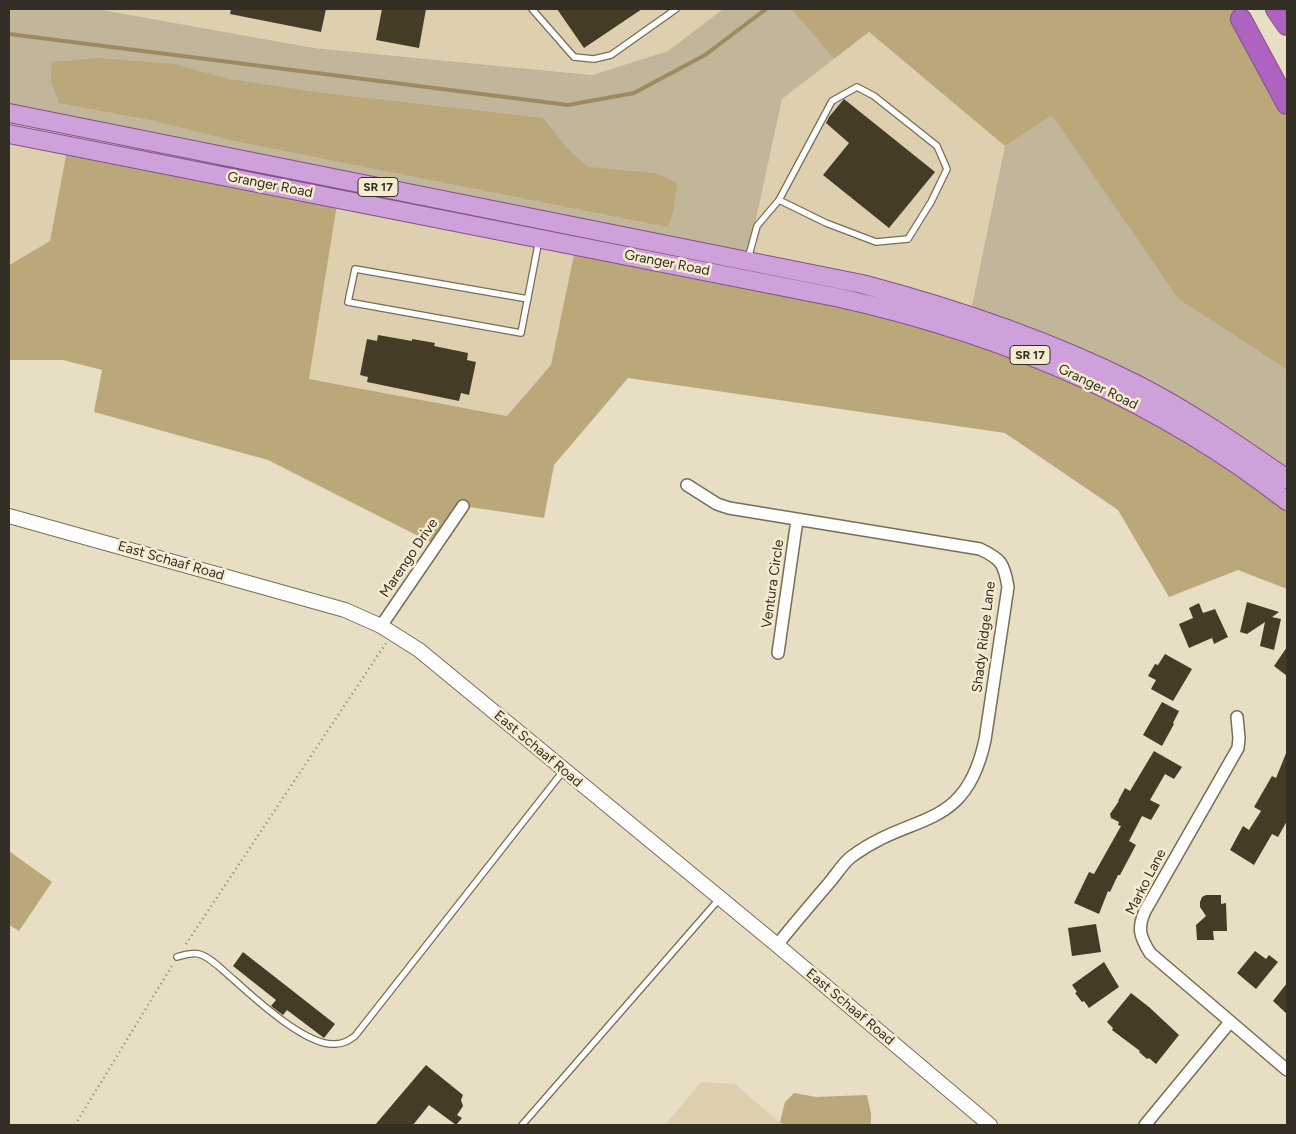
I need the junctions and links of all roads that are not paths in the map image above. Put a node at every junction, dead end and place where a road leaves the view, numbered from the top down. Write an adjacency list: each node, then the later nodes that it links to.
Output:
1 (532, 9): 2 (lane)
2 (676, 9)
3 (1276, 9): 5 (highway)
4 (1237, 14): 6 (highway); 7 (highway)
5 (1287, 25)
6 (1287, 86)
7 (1287, 104)
8 (9, 113): 12 (main road, Granger Road / SR 17)
9 (9, 134): 11 (main road, Granger Road / SR 17)
10 (778, 200): 10 (lane); 12 (lane)
11 (539, 238): 13 (main road, Granger Road / SR 17); 14 (lane)
12 (748, 261): 13 (main road); 15 (main road, Granger Road / SR 17)
13 (745, 279): 17 (main road, Granger Road / SR 17)
14 (528, 299): 14 (lane)
15 (1287, 479)
16 (687, 485): 20 (street, Shady Ridge Lane)
17 (1287, 501)
18 (463, 506): 21 (street, Marengo Drive)
19 (9, 516): 21 (street, East Schaaf Road)
20 (798, 520): 22 (street, Ventura Circle); 26 (street, Shady Ridge Lane)
21 (387, 630): 24 (street, East Schaaf Road)
22 (778, 653)
23 (1237, 717): 28 (street, Marko Lane)
24 (564, 770): 25 (street, East Schaaf Road); 27 (lane)
25 (720, 898): 26 (street, East Schaaf Road); 30 (lane)
26 (777, 945): 31 (street, East Schaaf Road)
27 (177, 957)
28 (1230, 1022): 29 (street, Marko Lane); 32 (street)
29 (1287, 1070)
30 (522, 1125)
31 (990, 1125)
32 (1145, 1125)

